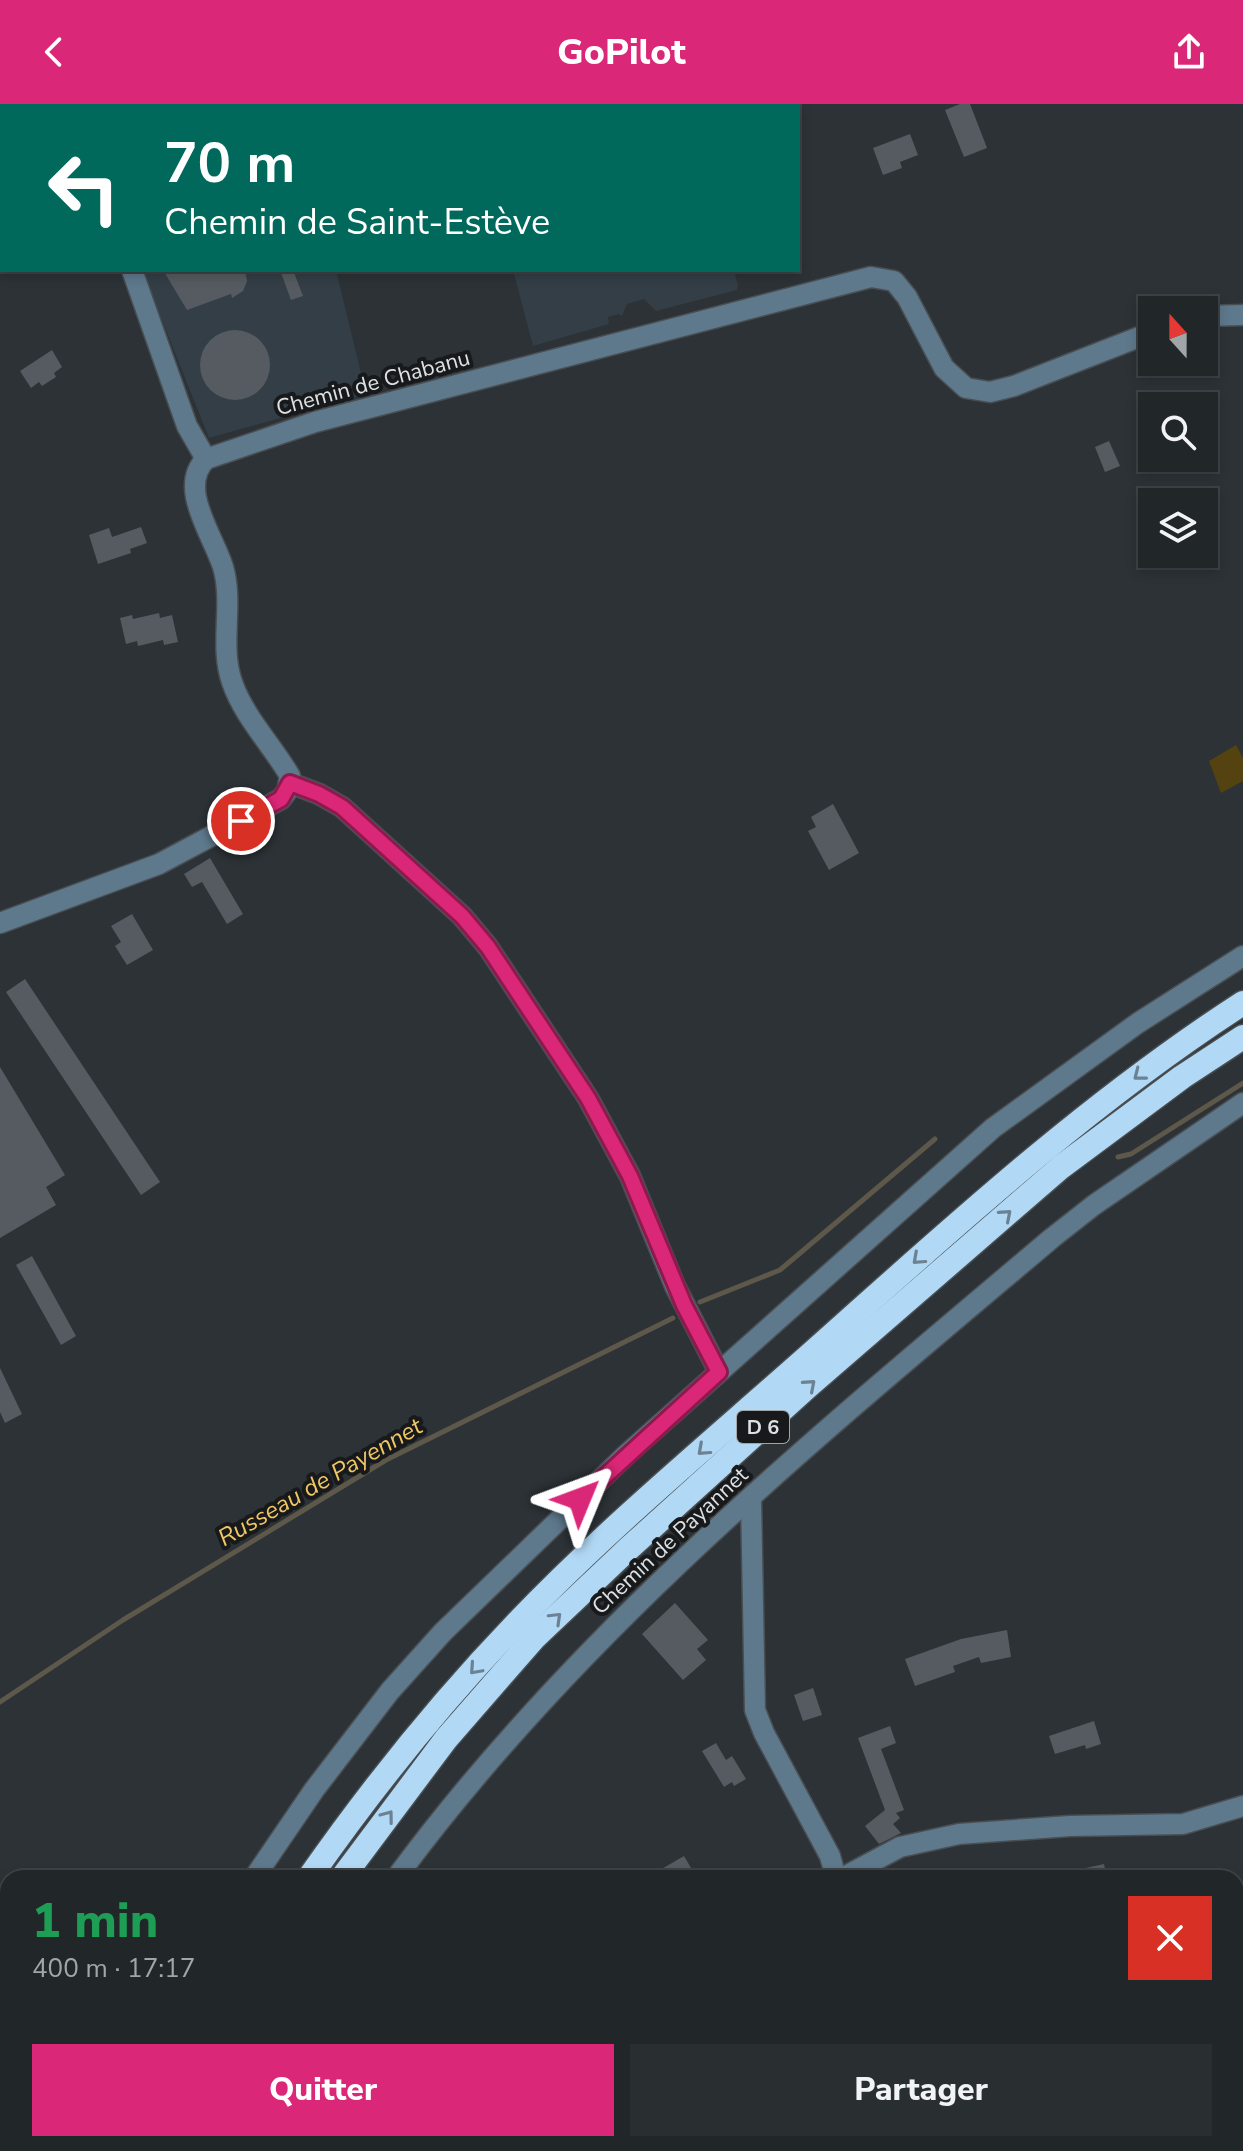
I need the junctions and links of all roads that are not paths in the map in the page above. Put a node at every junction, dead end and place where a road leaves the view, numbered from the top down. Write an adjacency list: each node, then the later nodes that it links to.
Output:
1 (133, 272): 5 (street)
2 (1243, 315): 3 (street)
3 (1218, 316)
4 (1138, 337): 5 (street, Chemin de Chabanu)
5 (206, 459): 6 (street)
6 (290, 783): 7 (street); 12 (street)
7 (0, 923)
8 (1243, 956): 12 (street)
9 (1243, 1004): 16 (highway, D 6, one-way to 16)
10 (1243, 1037): 17 (highway, D 6, one-way to 10)
11 (1243, 1103): 13 (street, Chemin de Payannet)
12 (719, 1372): 15 (street)
13 (751, 1499): 18 (street, Chemin de Payannet); 19 (street)
14 (1243, 1806): 20 (street)
15 (259, 1870)
16 (315, 1870)
17 (348, 1870)
18 (402, 1870)
19 (834, 1870)
20 (857, 1870)

